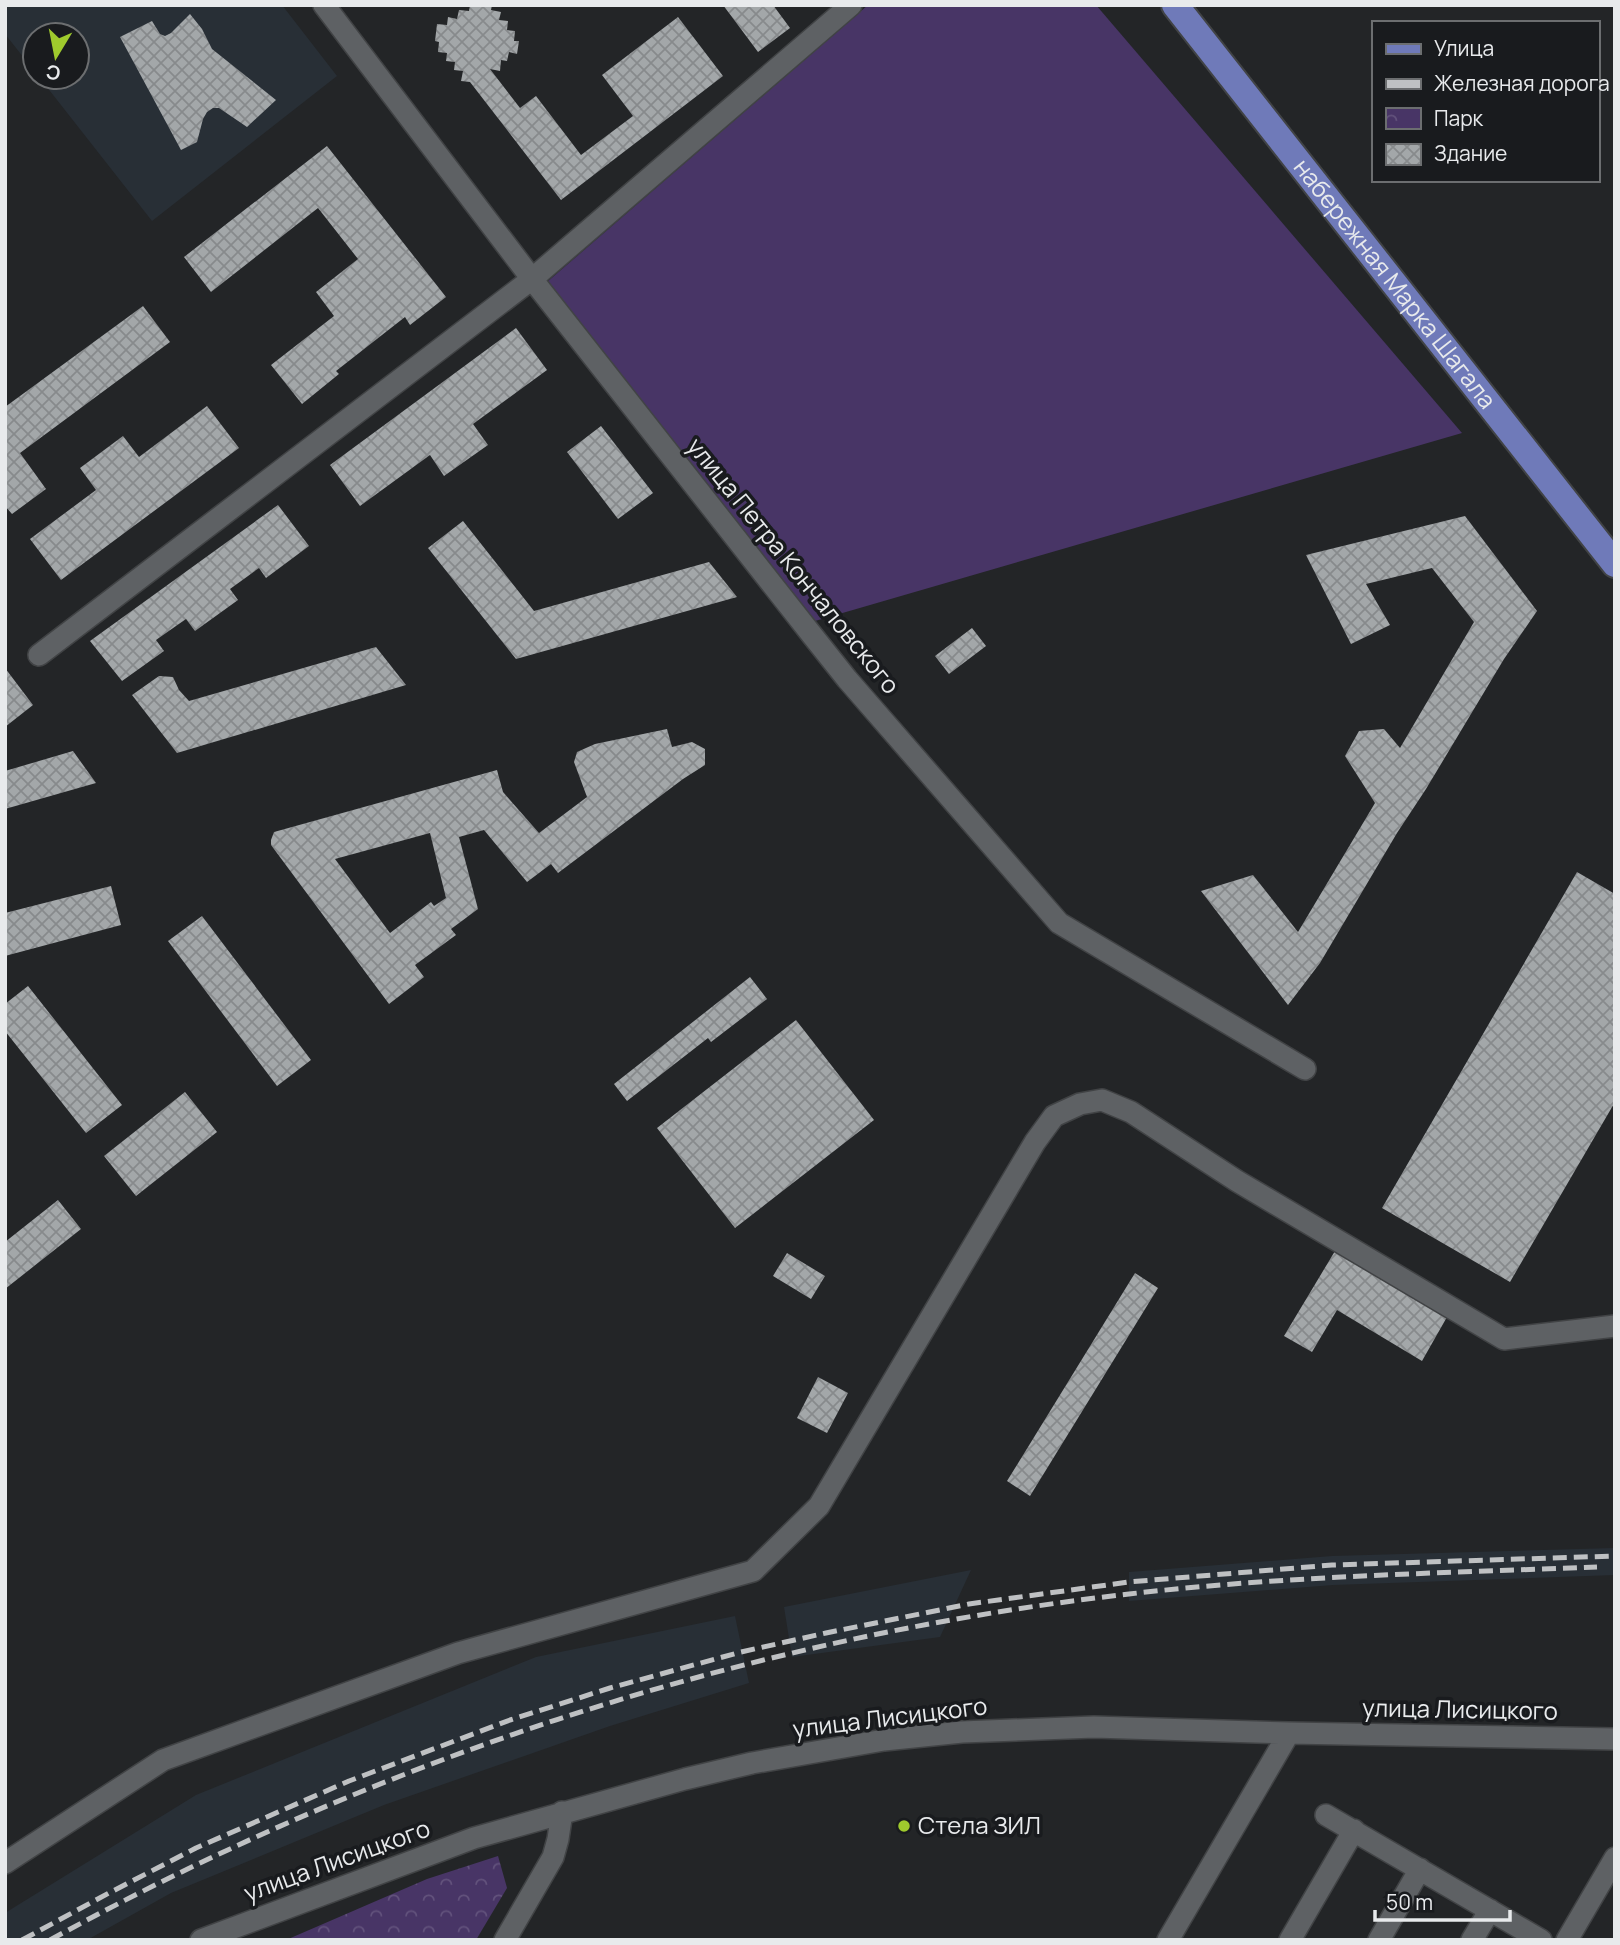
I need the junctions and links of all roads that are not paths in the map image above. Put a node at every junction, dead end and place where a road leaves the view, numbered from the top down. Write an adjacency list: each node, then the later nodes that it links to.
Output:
1 (324, 5): 4 (street, улица Петра Кончаловского)
2 (851, 5): 4 (street)
3 (1175, 5): 5 (main road, набережная Марка Шагала)
4 (532, 279): 6 (street); 7 (street, улица Петра Кончаловского)
5 (1615, 564)
6 (39, 655)
7 (1305, 1069)
8 (1615, 1326): 15 (street)
9 (1289, 1733): 10 (street, улица Лисицкого); 11 (street, улица Лисицкого); 20 (street)
10 (1615, 1740)
11 (562, 1812): 18 (street, улица Лисицкого); 19 (street)
12 (1326, 1815): 13 (street)
13 (1354, 1830): 16 (street); 21 (street)
14 (1615, 1858): 25 (street)
15 (5, 1863)
16 (1420, 1869): 17 (street); 22 (street)
17 (1490, 1910): 23 (street); 24 (street)
18 (201, 1940)
19 (505, 1940)
20 (1168, 1940)
21 (1290, 1940)
22 (1379, 1940)
23 (1472, 1940)
24 (1541, 1940)
25 (1567, 1940)

